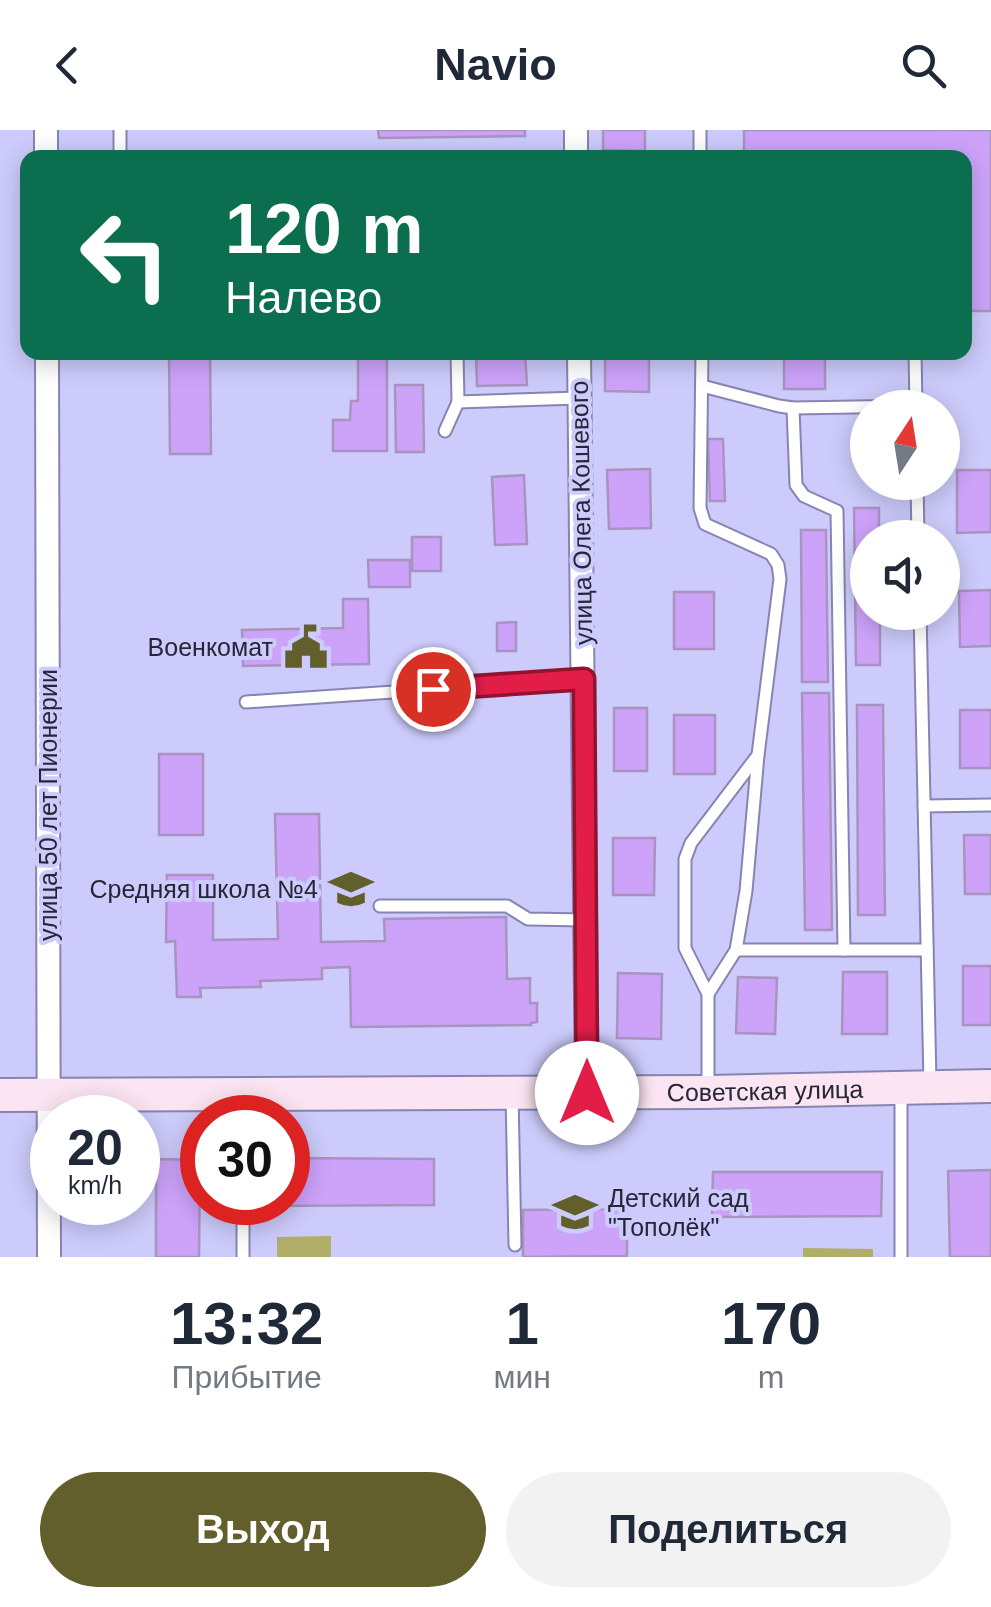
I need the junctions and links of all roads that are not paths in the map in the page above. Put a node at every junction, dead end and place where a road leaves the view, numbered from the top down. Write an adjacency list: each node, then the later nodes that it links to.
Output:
1 (47, 360): 30 (street, улица 50 лет Пионерии)
2 (457, 360): 9 (lane)
3 (579, 360): 8 (street, улица Олега Кошевого)
4 (702, 360): 6 (lane)
5 (915, 360): 7 (lane)
6 (702, 386): 10 (lane); 16 (lane)
7 (916, 390)
8 (580, 398): 9 (lane); 14 (street, улица Олега Кошевого)
9 (458, 402): 12 (lane)
10 (793, 408): 11 (lane); 22 (lane)
11 (850, 408)
12 (445, 431)
13 (920, 630): 18 (lane)
14 (584, 679): 15 (lane); 20 (street, улица Олега Кошевого)
15 (246, 702)
16 (758, 755): 21 (lane); 24 (lane)
17 (991, 805): 18 (lane)
18 (924, 806): 23 (lane)
19 (380, 906): 20 (lane)
20 (586, 920): 29 (street, улица Олега Кошевого)
21 (736, 950): 22 (lane); 24 (lane)
22 (844, 950): 23 (lane)
23 (927, 950): 26 (lane)
24 (708, 994): 27 (lane)
25 (991, 1086): 26 (street, Советская улица)
26 (915, 1088): 27 (street, Советская улица); 39 (lane)
27 (708, 1092): 29 (street, Советская улица)
28 (512, 1093): 29 (street, Советская улица); 33 (street, Советская улица); 36 (lane)
29 (587, 1093)
30 (48, 1095)
31 (0, 1096): 32 (street, Советская улица)
32 (30, 1096)
33 (160, 1098)
34 (49, 1225): 37 (street, улица 50 лет Пионерии)
35 (243, 1225): 38 (lane)
36 (514, 1245)
37 (49, 1257)
38 (243, 1257)
39 (901, 1257)

